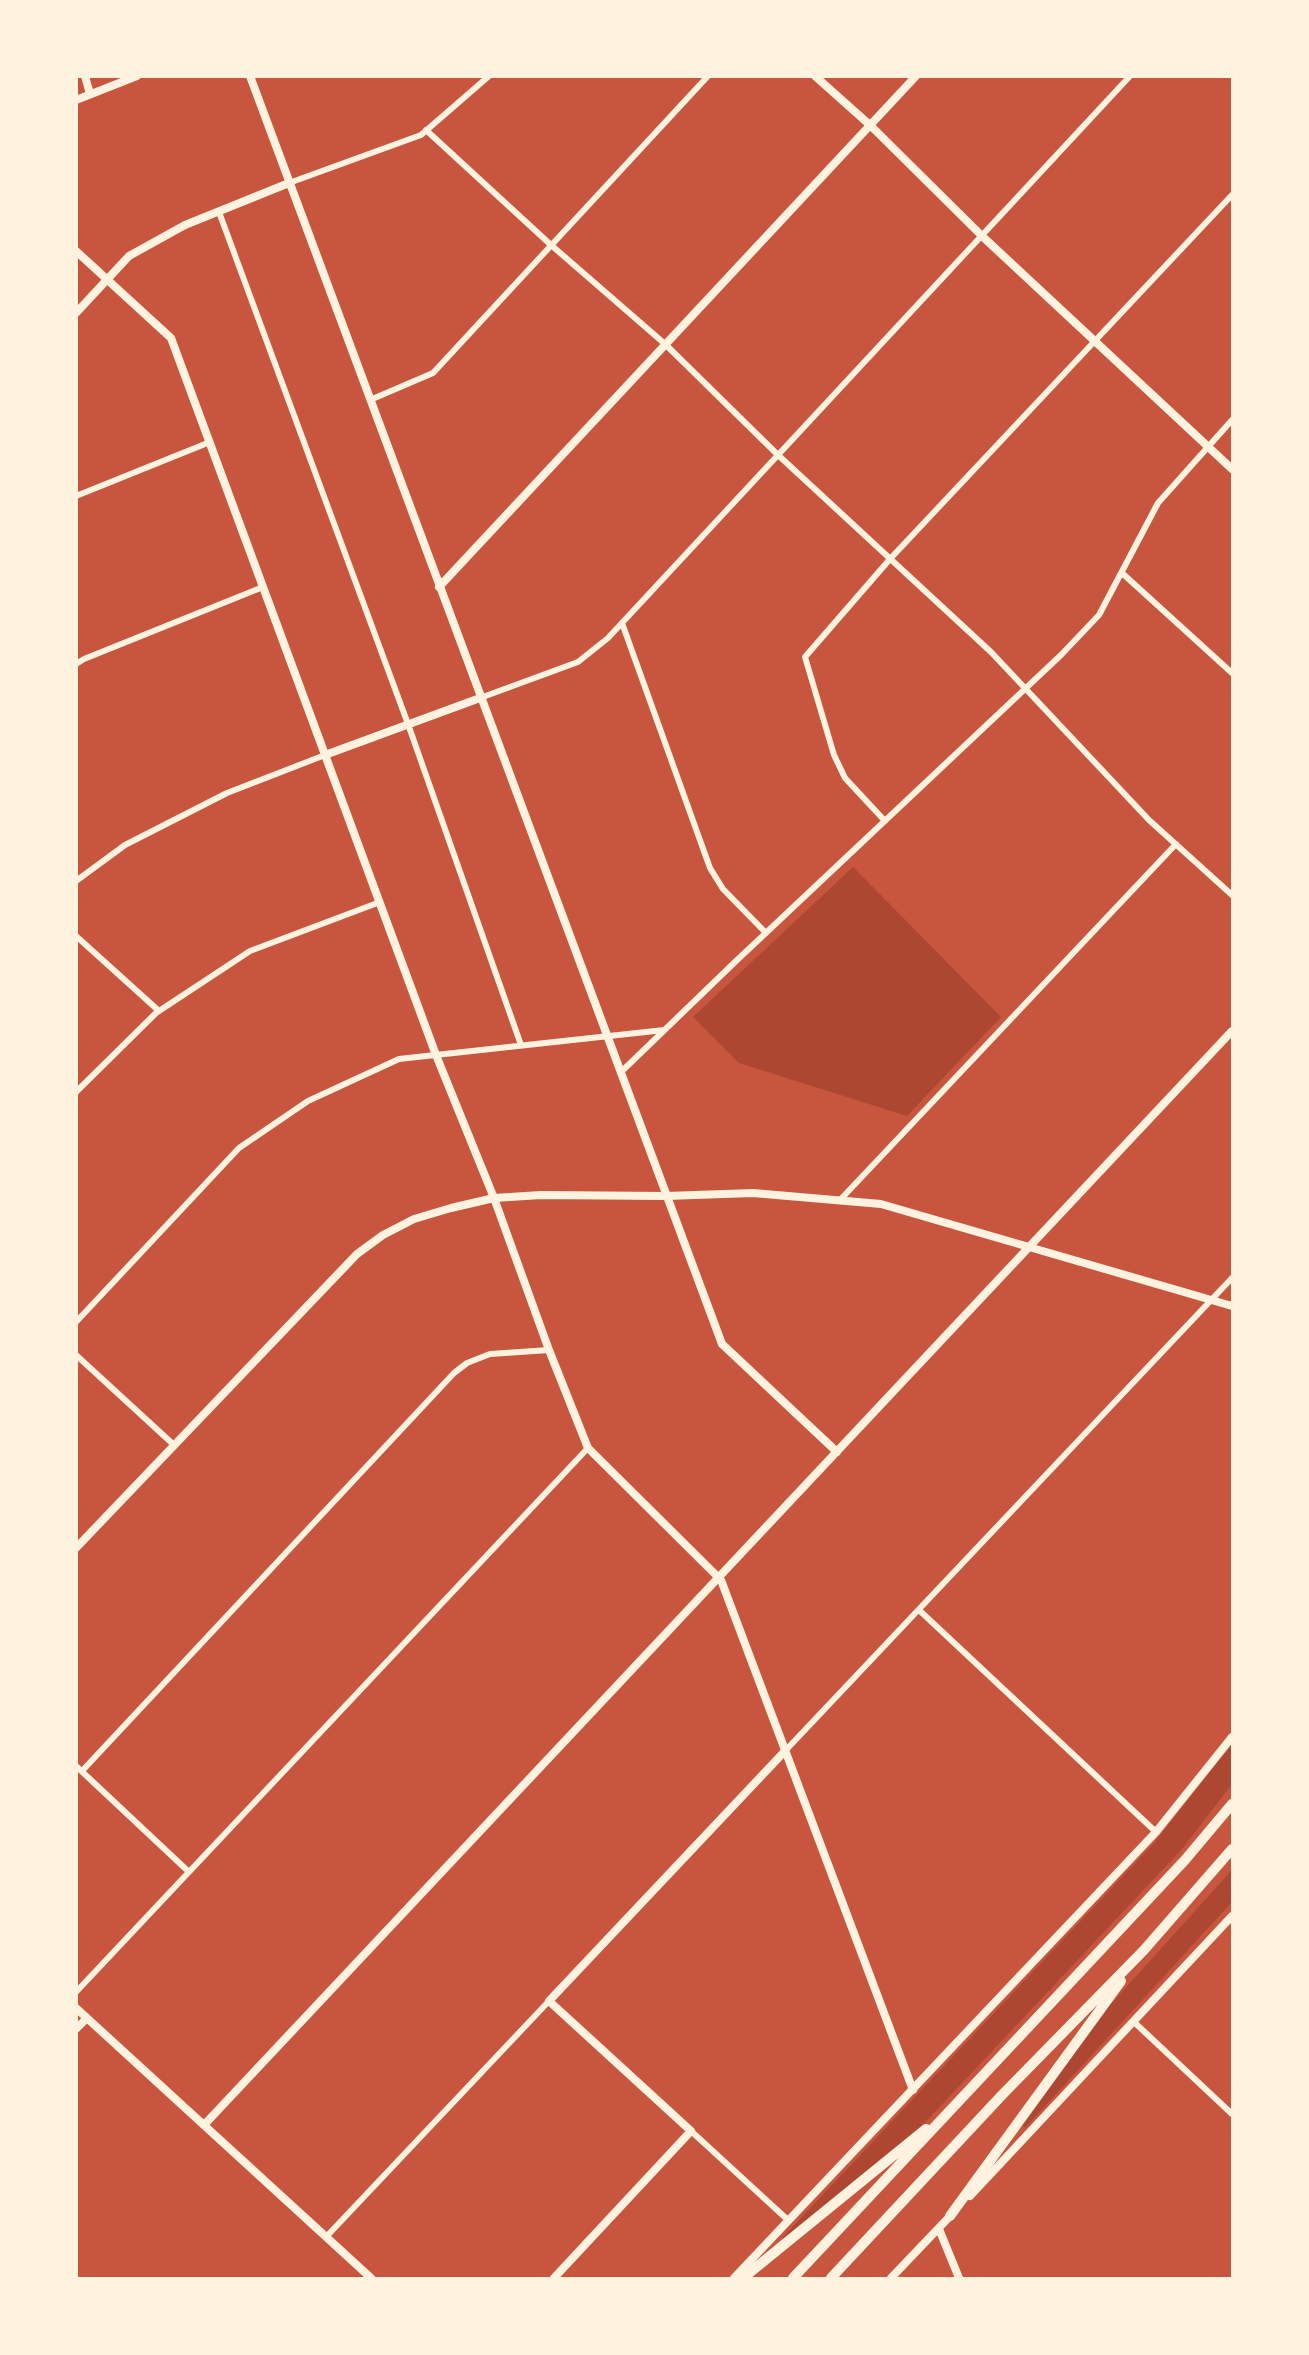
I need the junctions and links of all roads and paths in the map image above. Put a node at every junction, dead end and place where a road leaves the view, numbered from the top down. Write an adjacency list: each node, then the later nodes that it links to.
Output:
1 (85, 76): 9 (street)
2 (137, 76): 9 (street)
3 (250, 76): 13 (street)
4 (489, 76): 12 (street)
5 (708, 76): 17 (street)
6 (814, 76): 11 (street)
7 (916, 76): 11 (street)
8 (1130, 76): 16 (street)
9 (90, 94): 10 (street)
10 (76, 100)
11 (871, 126): 16 (street); 22 (street)
12 (426, 130): 13 (street); 17 (street)
13 (289, 183): 15 (street); 23 (street)
14 (1233, 195): 21 (street)
15 (219, 212): 19 (street); 39 (street)
16 (982, 236): 21 (street); 27 (street)
17 (551, 245): 22 (street); 23 (street)
18 (76, 251): 19 (main road)
19 (108, 280): 20 (street); 25 (main road)
20 (76, 313)
21 (1095, 341): 26 (street); 30 (street)
22 (665, 344): 27 (street); 33 (street)
23 (370, 400): 33 (street)
24 (1233, 420): 26 (street)
25 (210, 442): 29 (street); 32 (main road)
26 (1208, 447): 28 (street); 31 (street)
27 (778, 455): 30 (street); 34 (street)
28 (1233, 469)
29 (76, 496)
30 (890, 559): 37 (street); 41 (street)
31 (1122, 573): 36 (street); 37 (street)
32 (263, 586): 35 (street); 40 (main road)
33 (439, 587): 38 (street)
34 (622, 623): 38 (street); 46 (street)
35 (76, 664)
36 (1233, 673)
37 (1026, 689): 41 (street); 42 (street)
38 (480, 698): 39 (street); 51 (street)
39 (408, 724): 40 (street); 52 (street)
40 (325, 755): 43 (street); 45 (main road)
41 (885, 821): 46 (street)
42 (1176, 844): 44 (street); 58 (street)
43 (76, 881)
44 (1233, 895)
45 (380, 902): 48 (street); 53 (main road)
46 (766, 933): 49 (street)
47 (76, 936): 48 (street)
48 (159, 1011): 55 (street)
49 (664, 1030): 51 (street); 54 (street)
50 (1233, 1031): 59 (street)
51 (606, 1035): 52 (street); 54 (street)
52 (521, 1045): 53 (street)
53 (436, 1055): 57 (main road); 63 (street)
54 (620, 1073): 56 (street)
55 (76, 1092)
56 (666, 1196): 57 (main road); 58 (main road); 68 (street)
57 (494, 1198): 64 (main road); 66 (main road)
58 (840, 1200): 59 (main road)
59 (1030, 1247): 61 (main road); 68 (street)
60 (1233, 1278): 61 (street)
61 (1212, 1300): 62 (main road); 71 (street)
62 (1233, 1306)
63 (76, 1322)
64 (549, 1350): 67 (main road); 74 (street)
65 (76, 1355): 66 (street)
66 (174, 1446): 69 (main road)
67 (588, 1448): 70 (main road); 78 (street)
68 (837, 1452): 70 (street)
69 (76, 1548)
70 (719, 1578): 73 (main road); 90 (street)
71 (919, 1610): 73 (street); 76 (street)
72 (1233, 1737): 76 (main road)
73 (785, 1751): 82 (street); 87 (main road)
74 (79, 1768): 78 (street)
75 (1233, 1804): 88 (highway)
76 (1156, 1832): 87 (main road)
77 (1233, 1849): 80 (highway)
78 (189, 1872): 81 (street)
79 (1233, 1916): 85 (main road)
80 (1144, 1950): 92 (highway); 101 (highway)
81 (76, 1992)
82 (549, 2001): 91 (street); 95 (street)
83 (76, 2008): 84 (main road)
84 (87, 2018): 86 (street); 90 (main road)
85 (1134, 2022): 89 (street); 92 (main road)
86 (76, 2029)
87 (913, 2090): 93 (main road)
88 (972, 2090): 99 (highway); 100 (highway)
89 (1233, 2114)
90 (204, 2125): 95 (main road)
91 (691, 2131): 93 (street); 97 (street)
92 (950, 2216): 94 (main road)
93 (789, 2221): 98 (main road)
94 (939, 2229): 102 (main road); 103 (main road)
95 (326, 2237): 96 (main road)
96 (371, 2278)
97 (554, 2278)
98 (734, 2278)
99 (743, 2278)
100 (793, 2278)
101 (831, 2278)
102 (891, 2278)
103 (959, 2278)

